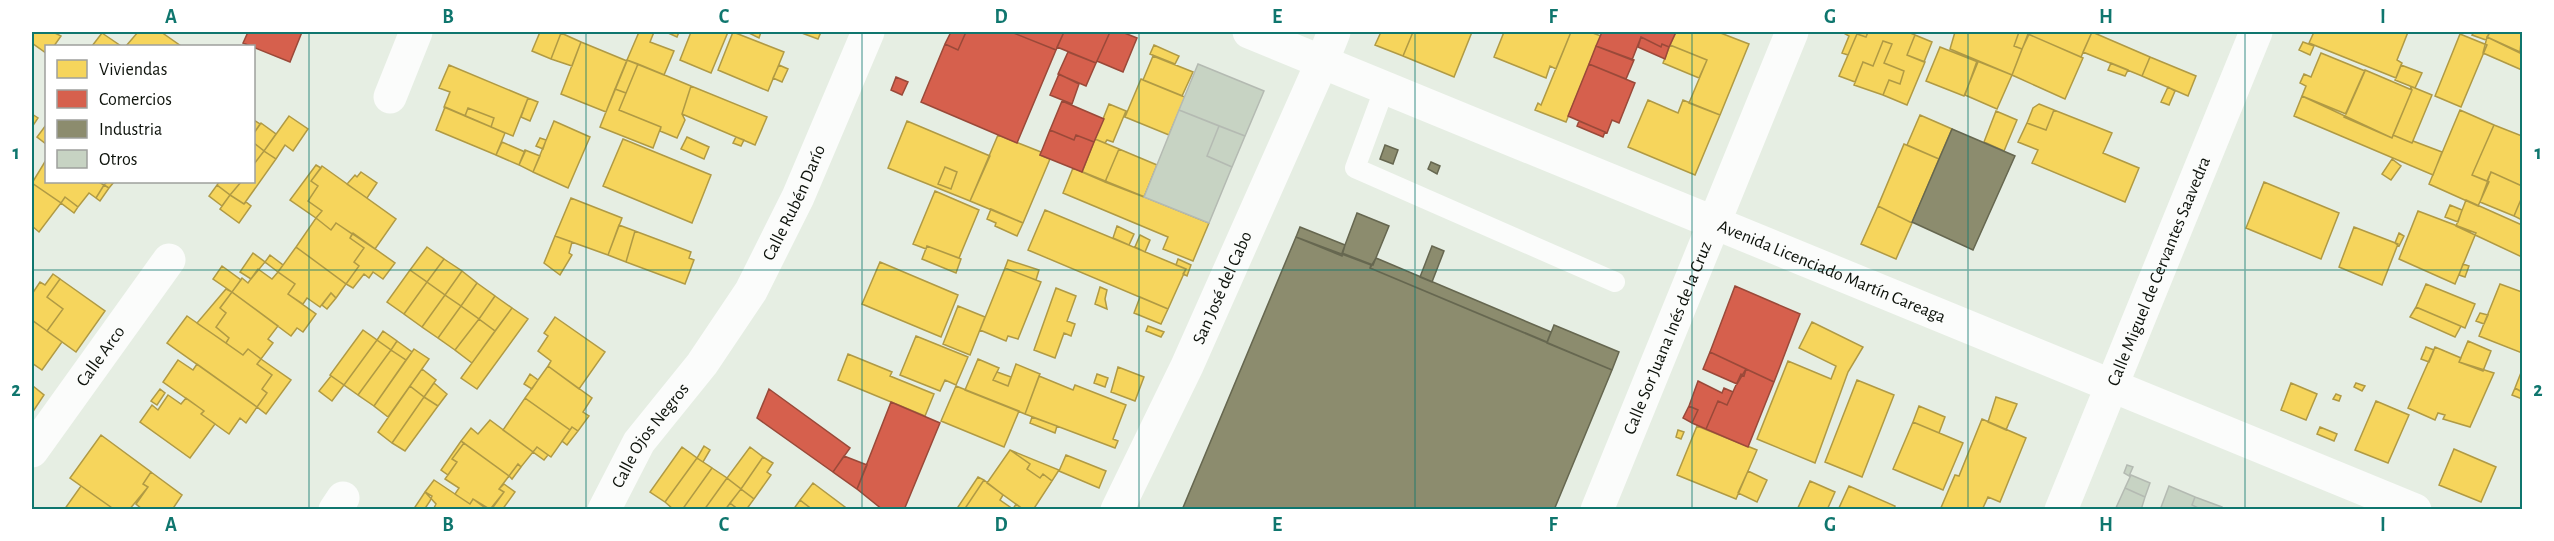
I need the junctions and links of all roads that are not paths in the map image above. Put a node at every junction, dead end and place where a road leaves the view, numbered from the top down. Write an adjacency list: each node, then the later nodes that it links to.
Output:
1 (416, 32): 9 (street)
2 (868, 32): 13 (street, Calle Rubén Darío)
3 (1248, 32): 7 (street, Avenida Licenciado Martín Careaga)
4 (1334, 32): 7 (street, San José del Cabo)
5 (1792, 32): 10 (street, Calle Sor Juana Inés de la Cruz)
6 (2256, 32): 14 (street, Calle Miguel de Cervantes Saavedra)
7 (1322, 62): 8 (street, Avenida Licenciado Martín Careaga); 17 (street, San José del Cabo)
8 (1384, 87): 10 (street, Avenida Licenciado Martín Careaga); 12 (lane)
9 (390, 97)
10 (1716, 221): 14 (street, Avenida Licenciado Martín Careaga); 18 (street, Calle Sor Juana Inés de la Cruz)
11 (169, 260): 15 (street, Calle Arco)
12 (1615, 282)
13 (702, 364): 16 (street, Calle Ojos Negros)
14 (2112, 386): 19 (street, Calle Miguel de Cervantes Saavedra); 20 (street, Avenida Licenciado Martín Careaga)
15 (32, 451)
16 (604, 510)
17 (1117, 510)
18 (1597, 510)
19 (2061, 510)
20 (2415, 510)

